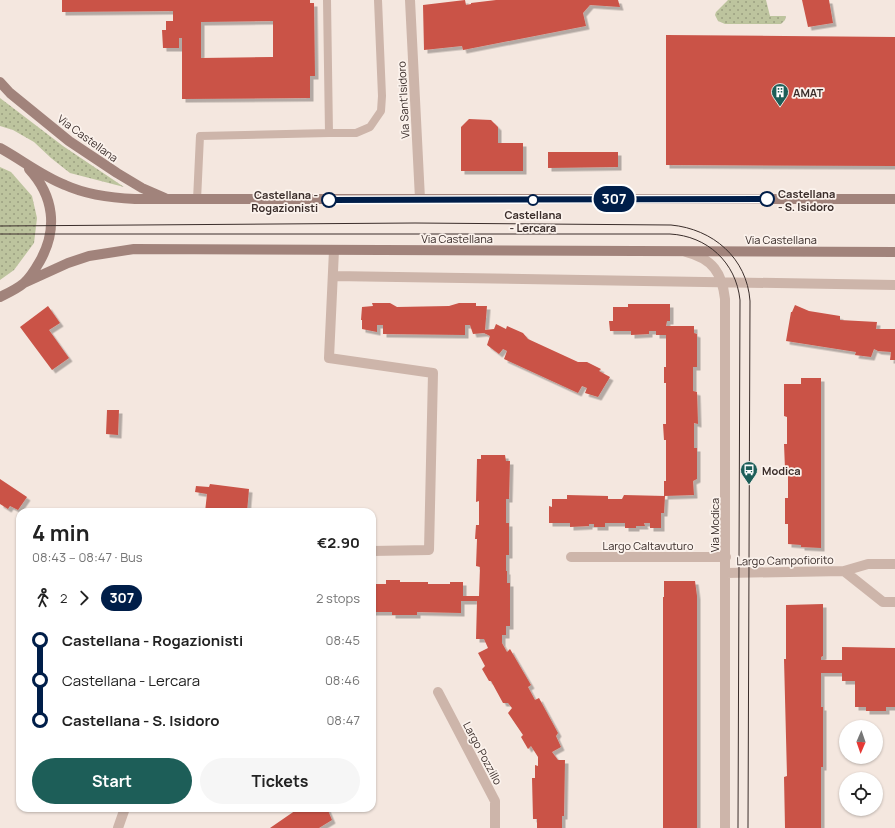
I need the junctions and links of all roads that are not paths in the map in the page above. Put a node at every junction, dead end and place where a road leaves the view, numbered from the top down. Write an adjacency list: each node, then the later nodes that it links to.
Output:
1 (327, 0): 5 (lane)
2 (378, 0): 5 (lane)
3 (410, 0): 11 (street, Via Sant'Isidoro)
4 (0, 82): 9 (main road, Via Castellana)
5 (329, 132): 10 (lane)
6 (0, 148): 7 (main road, Via Castellana)
7 (20, 160): 9 (main road, Via Castellana); 17 (main road)
8 (895, 199): 11 (main road, Via Castellana)
9 (171, 200): 10 (main road, Via Castellana)
10 (197, 200): 11 (main road, Via Castellana)
11 (420, 200)
12 (334, 250): 13 (main road, Via Castellana); 15 (street); 17 (main road, Via Castellana)
13 (677, 250): 14 (main road, Via Castellana); 16 (street, Via Modica)
14 (895, 252)
15 (333, 276): 16 (street); 20 (street)
16 (722, 282): 18 (street); 22 (street, Via Modica)
17 (24, 283): 19 (main road, Via Castellana)
18 (895, 285)
19 (0, 297)
20 (376, 551)
21 (571, 557): 22 (street, Largo Caltavuturo)
22 (726, 557): 25 (street, Via Modica)
23 (895, 564): 24 (street, Largo Campofiorito)
24 (844, 571): 25 (street, Largo Campofiorito); 26 (street, Largo Campofiorito)
25 (726, 573): 31 (street, Via Modica)
26 (895, 602)
27 (438, 692): 30 (street, Largo Pozzillo)
28 (124, 812): 29 (street)
29 (118, 828)
30 (495, 828)
31 (726, 828)

